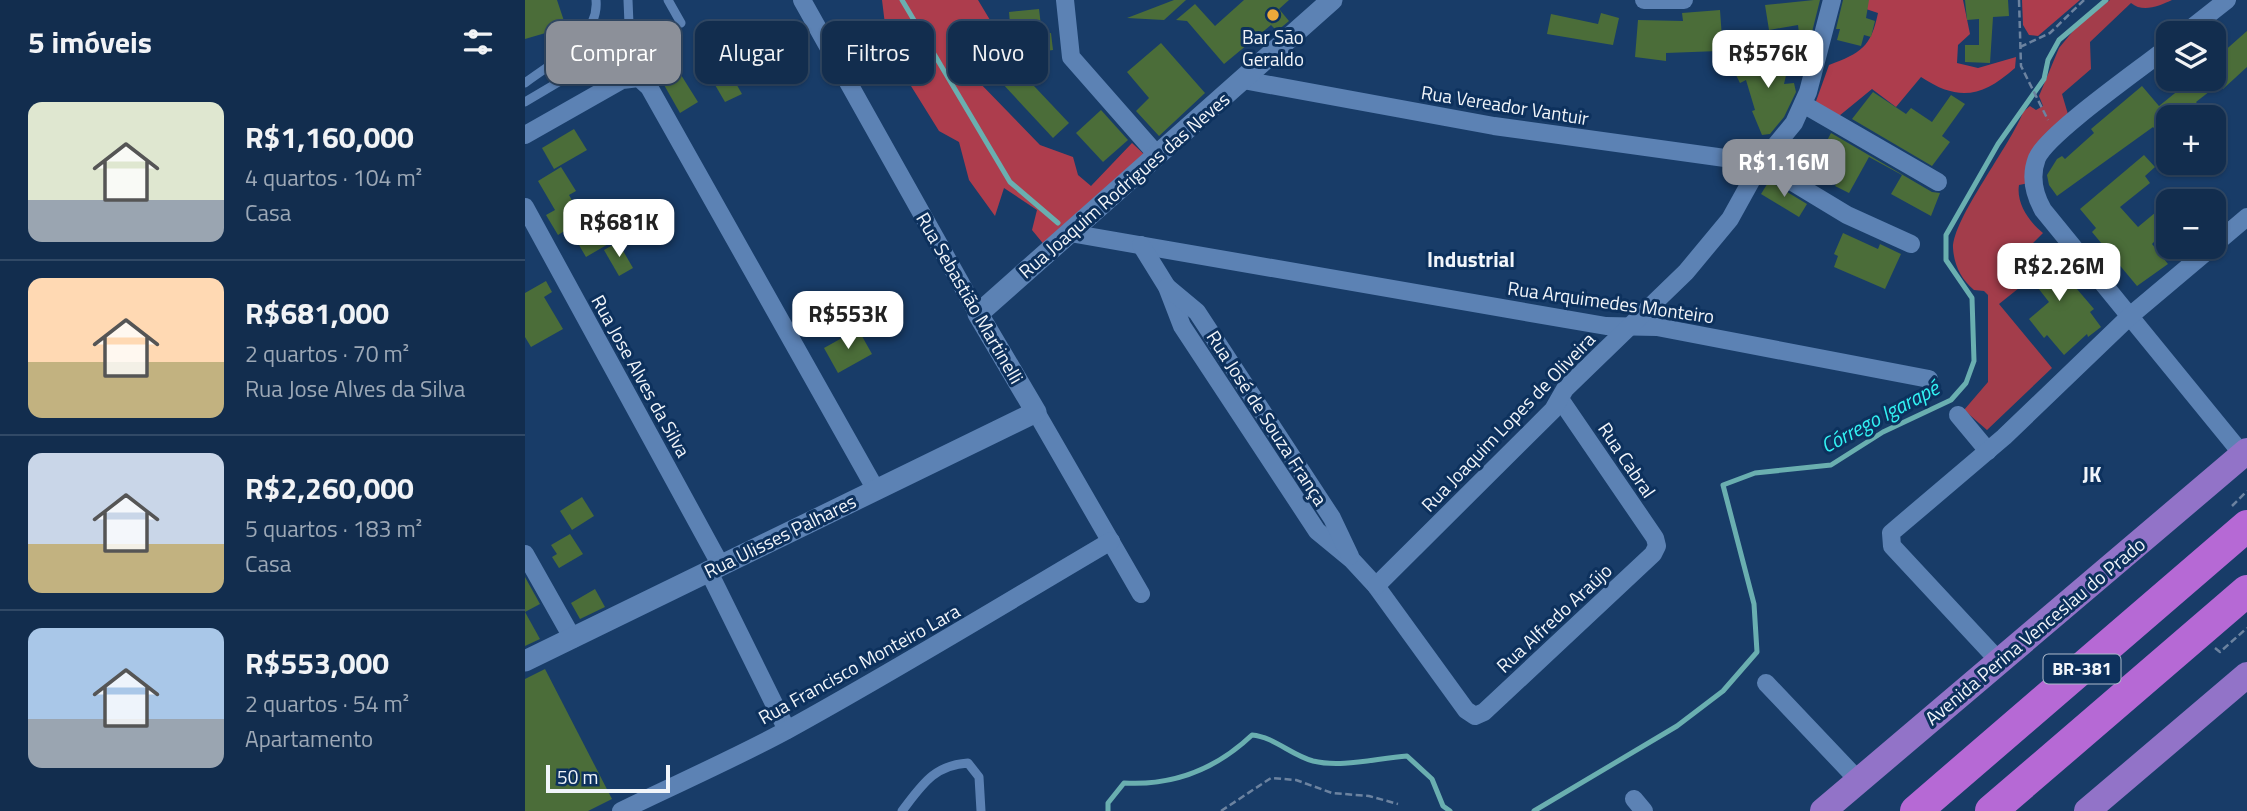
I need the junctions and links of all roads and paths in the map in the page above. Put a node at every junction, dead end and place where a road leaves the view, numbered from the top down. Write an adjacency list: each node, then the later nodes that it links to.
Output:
1 (596, 0): 19 (lane)
2 (628, 0): 20 (lane)
3 (668, 0): 14 (lane)
4 (802, 0): 34 (street, Rua Sebastião Martinelli)
5 (1065, 0): 24 (street)
6 (1332, 0): 18 (street, Rua Joaquim Rodrigues das Neves)
7 (1644, 0): 13 (street)
8 (1684, 0): 13 (street)
9 (1832, 0): 21 (street, Rua Joaquim Lopes de Oliveira)
10 (2019, 0): 16 (path)
11 (2084, 0): 16 (path)
12 (2227, 0): 15 (street)
13 (1663, 1)
14 (680, 21)
15 (2200, 21)
16 (2020, 47): 22 (path)
17 (2156, 56): 35 (street)
18 (1243, 80): 24 (street, Rua Joaquim Rodrigues das Neves); 25 (street, Rua Vereador Vantuir)
19 (525, 83)
20 (525, 102)
21 (1803, 104): 25 (street, Rua Joaquim Lopes de Oliveira); 26 (street)
22 (2048, 119)
23 (525, 135): 43 (street)
24 (1158, 156): 29 (street, Rua Joaquim Rodrigues das Neves)
25 (1761, 163): 31 (street); 36 (street, Rua Joaquim Lopes de Oliveira)
26 (1938, 182)
27 (525, 207): 48 (street, Rua Jose Alves da Silva)
28 (2247, 217): 30 (street)
29 (1070, 233): 32 (street, Rua Arquimedes Monteiro); 34 (street, Rua Joaquim Rodrigues das Neves)
30 (2226, 235)
31 (1911, 244)
32 (1141, 245): 36 (street, Rua Arquimedes Monteiro); 49 (street, Rua José de Souza França)
33 (2198, 259): 35 (street)
34 (978, 314): 39 (street, Rua Sebastião Martinelli)
35 (2130, 316): 41 (street); 42 (street)
36 (1631, 326): 37 (street, Rua Arquimedes Monteiro); 38 (street, Rua Joaquim Lopes de Oliveira)
37 (1929, 379)
38 (1560, 399): 46 (street, Rua Cabral); 49 (street, Rua Joaquim Lopes de Oliveira)
39 (1036, 412): 43 (street, Rua Ulisses Palhares); 45 (street, Rua Sebastião Martinelli)
40 (1958, 415): 41 (street)
41 (1988, 451): 54 (street)
42 (2245, 453): 54 (main road, Avenida Perina Venceslau do Prado)
43 (876, 490): 48 (street, Rua Ulisses Palhares)
44 (2247, 526): 66 (highway, BR-381)
45 (1111, 541): 51 (street, Rua Sebastião Martinelli); 58 (street, Rua Francisco Monteiro Lara)
46 (1657, 546): 57 (street, Rua Alfredo Araújo)
47 (525, 554): 52 (street)
48 (714, 567): 52 (street, Rua Ulisses Palhares); 58 (street, Rua Jose Alves da Silva)
49 (1376, 586): 57 (street, Rua José de Souza França)
50 (2247, 591): 67 (highway, BR-381)
51 (1141, 594)
52 (573, 639): 53 (street, Rua Ulisses Palhares)
53 (525, 660)
54 (1999, 661): 59 (main road, Avenida Perina Venceslau do Prado)
55 (2247, 675): 68 (main road)
56 (1766, 683): 59 (street)
57 (1475, 716)
58 (787, 730): 61 (street, Rua Francisco Monteiro Lara)
59 (1859, 781): 65 (main road, Avenida Perina Venceslau do Prado)
60 (1398, 804): 64 (path)
61 (621, 811)
62 (902, 811): 63 (lane)
63 (981, 811)
64 (1221, 811)
65 (1823, 811)
66 (1916, 811)
67 (1991, 811)
68 (2087, 811)

